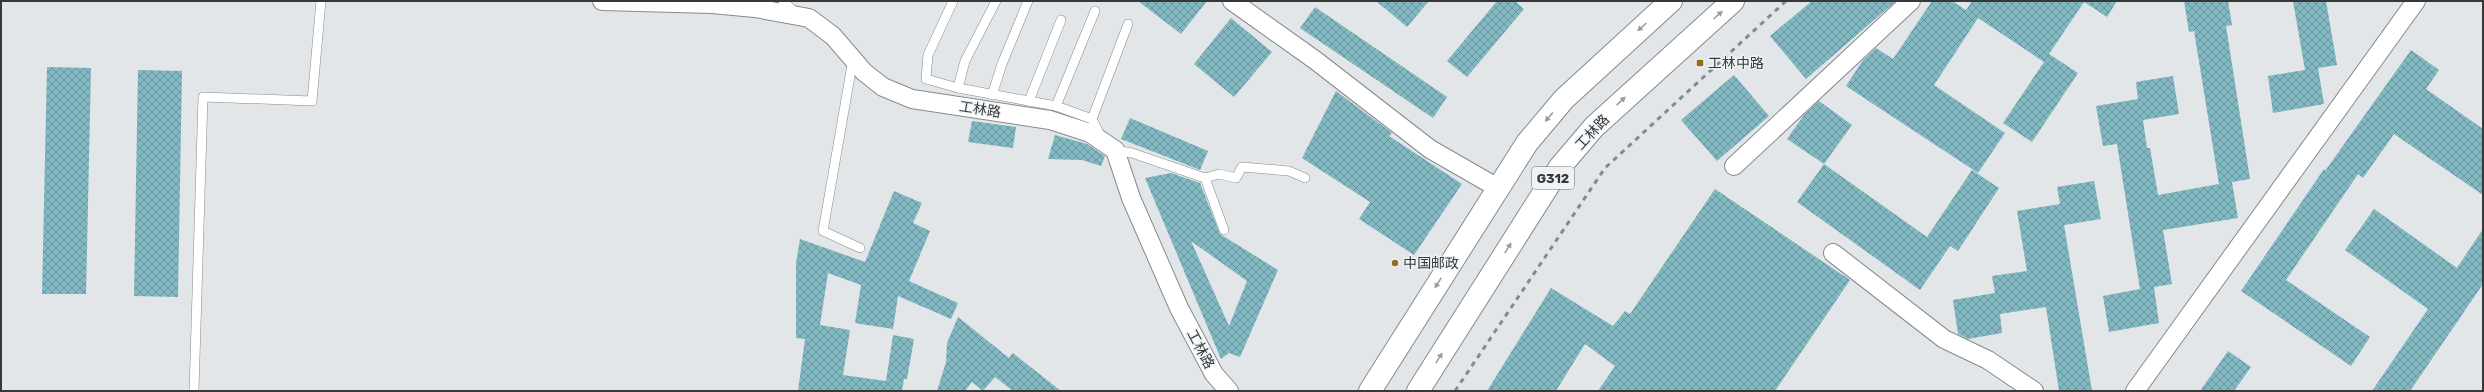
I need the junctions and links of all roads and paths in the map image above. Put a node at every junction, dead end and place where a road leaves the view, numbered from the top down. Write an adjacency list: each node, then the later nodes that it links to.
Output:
1 (321, 1): 30 (lane)
2 (602, 1): 13 (street, 工林路)
3 (783, 1): 13 (lane)
4 (953, 1): 17 (lane)
5 (996, 1): 17 (lane)
6 (1028, 1): 18 (lane)
7 (1232, 1): 26 (street)
8 (1671, 1): 26 (highway, G312, one-way to 26)
9 (1733, 1): 33 (highway, 工林路 / G312, one-way to 9)
10 (1911, 1): 23 (street)
11 (2416, 1): 35 (street)
12 (1095, 11): 20 (lane)
13 (797, 14): 16 (street, 工林路)
14 (1061, 20): 19 (lane)
15 (1128, 24): 21 (lane)
16 (853, 59): 22 (street, 工林路); 28 (lane)
17 (958, 88): 18 (lane)
18 (992, 95): 19 (lane)
19 (1029, 101): 20 (lane)
20 (1056, 106): 21 (lane)
21 (1092, 119): 22 (lane)
22 (1108, 145): 24 (lane); 31 (street, 工林路)
23 (1734, 166)
24 (1205, 178): 25 (lane); 27 (lane)
25 (1305, 178)
26 (1498, 188): 32 (highway, G312, one-way to 32)
27 (1224, 230)
28 (860, 248)
29 (1833, 253): 34 (street)
30 (194, 391)
31 (1229, 391)
32 (1370, 391)
33 (1418, 391)
34 (2034, 391)
35 (2135, 391)

